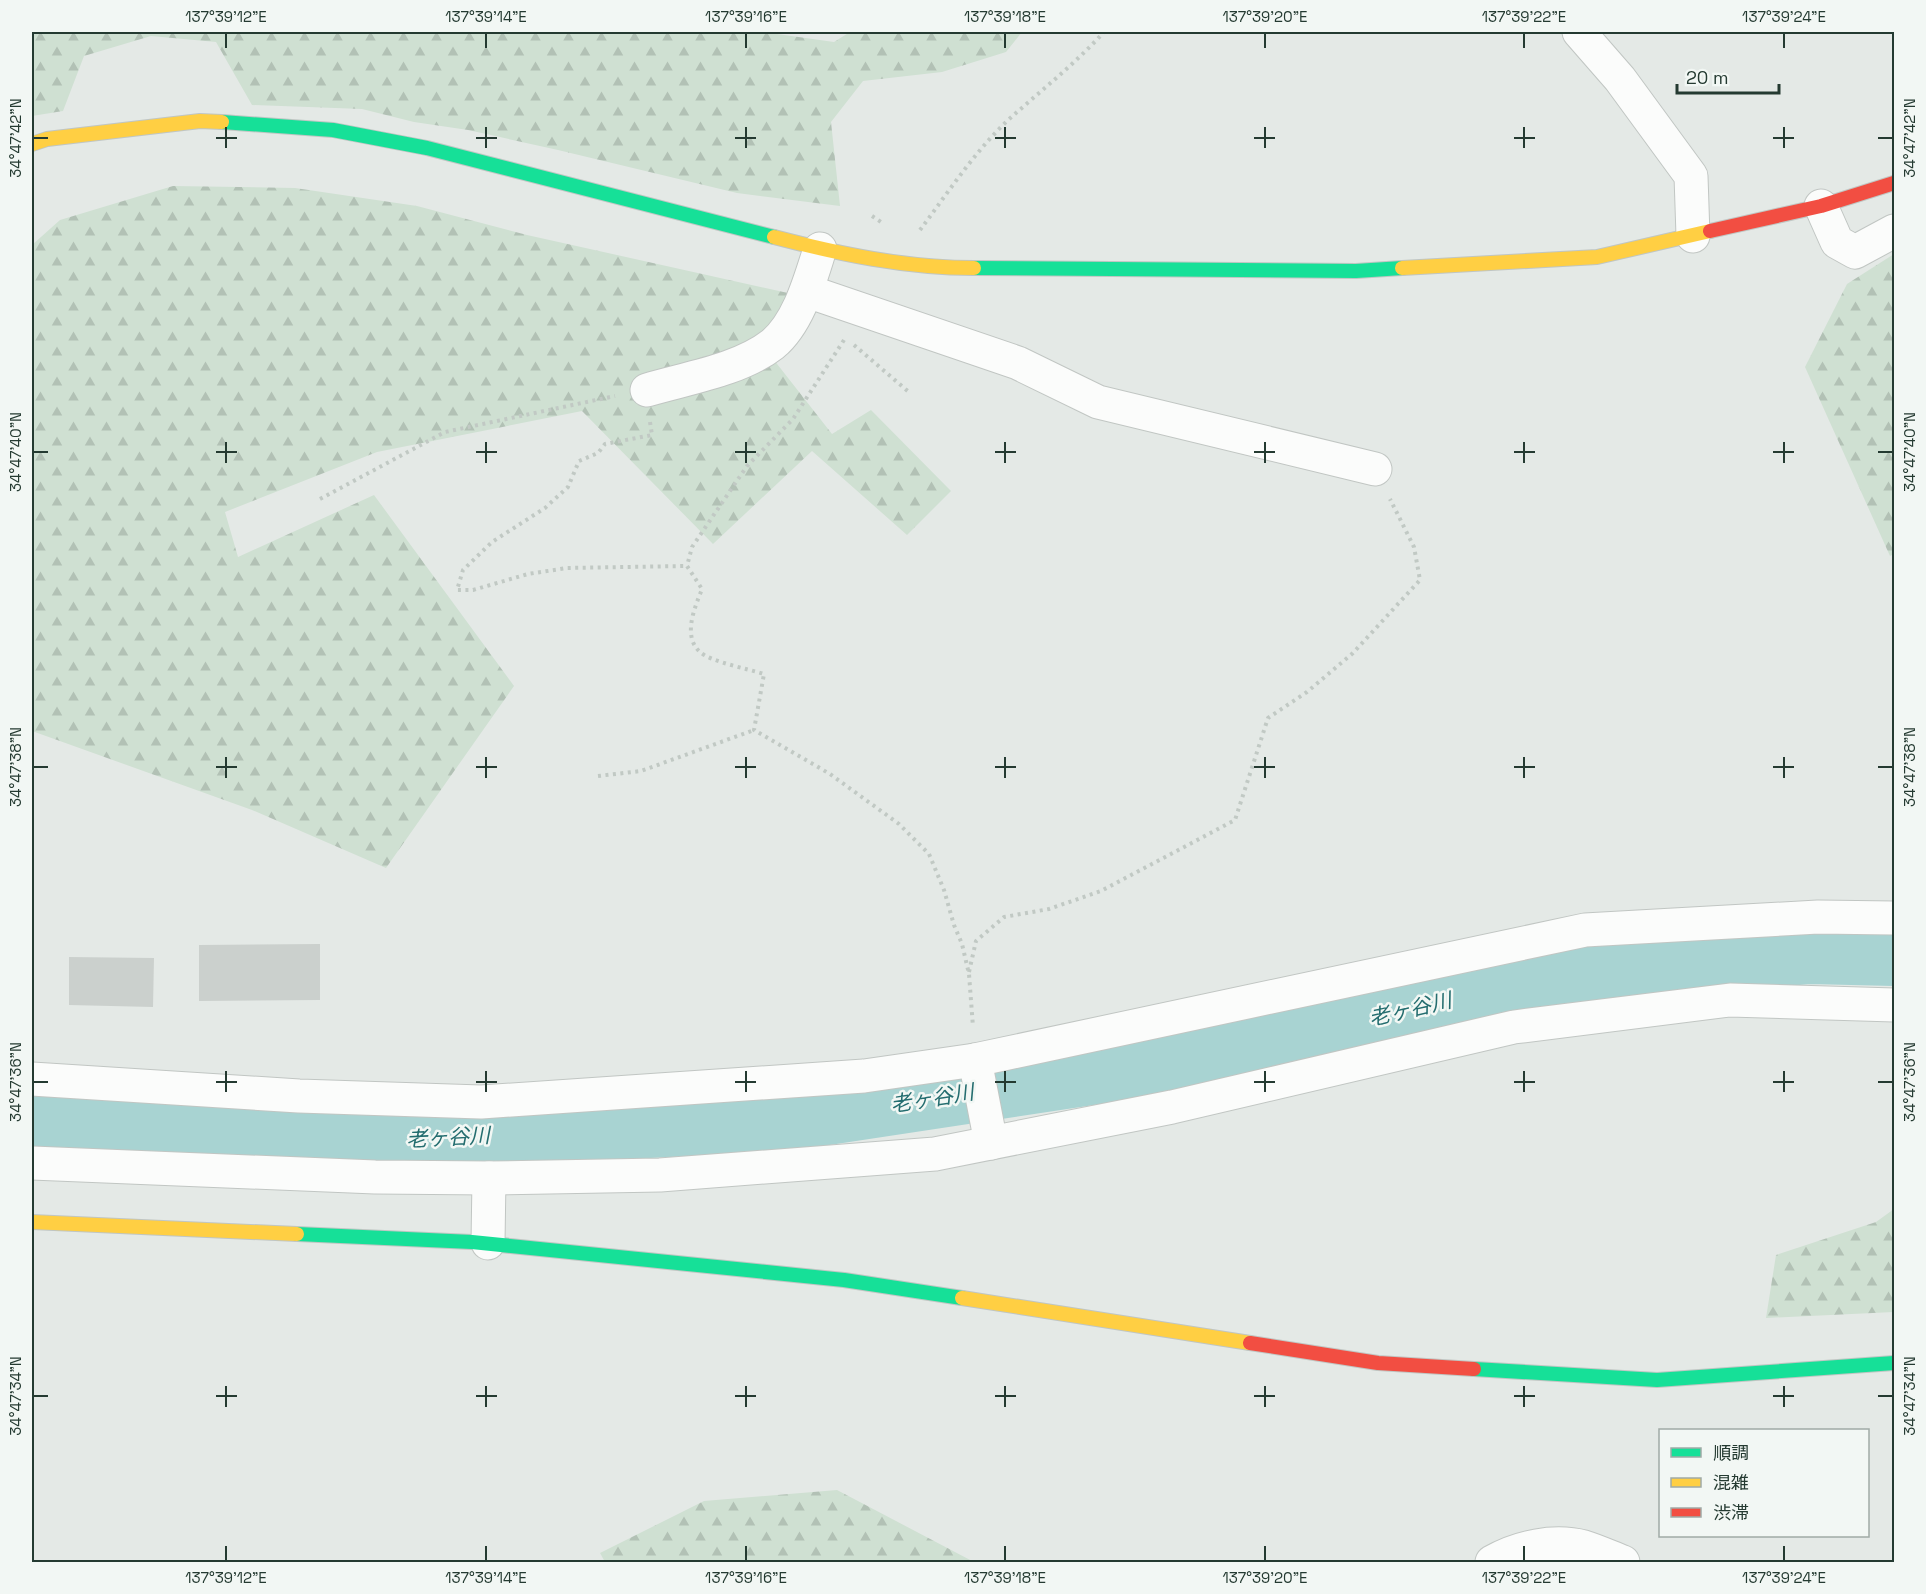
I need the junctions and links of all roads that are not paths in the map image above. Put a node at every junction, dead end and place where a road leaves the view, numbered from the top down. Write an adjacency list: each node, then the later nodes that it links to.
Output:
1 (1579, 32): 6 (street)
2 (32, 144): 7 (street)
3 (1894, 183): 4 (street)
4 (1821, 206): 5 (street); 6 (street)
5 (1894, 231)
6 (1693, 236): 7 (street)
7 (820, 249): 8 (street)
8 (807, 291): 9 (street); 10 (street)
9 (647, 390)
10 (1375, 468)
11 (1894, 918): 13 (street)
12 (1894, 1005): 15 (street)
13 (975, 1060): 14 (street); 15 (street)
14 (32, 1079)
15 (991, 1143): 17 (street)
16 (32, 1163): 17 (street)
17 (489, 1178): 19 (street)
18 (32, 1222): 19 (street)
19 (488, 1243): 20 (street)
20 (1894, 1363)
21 (1492, 1563): 22 (street)
22 (1623, 1563)

